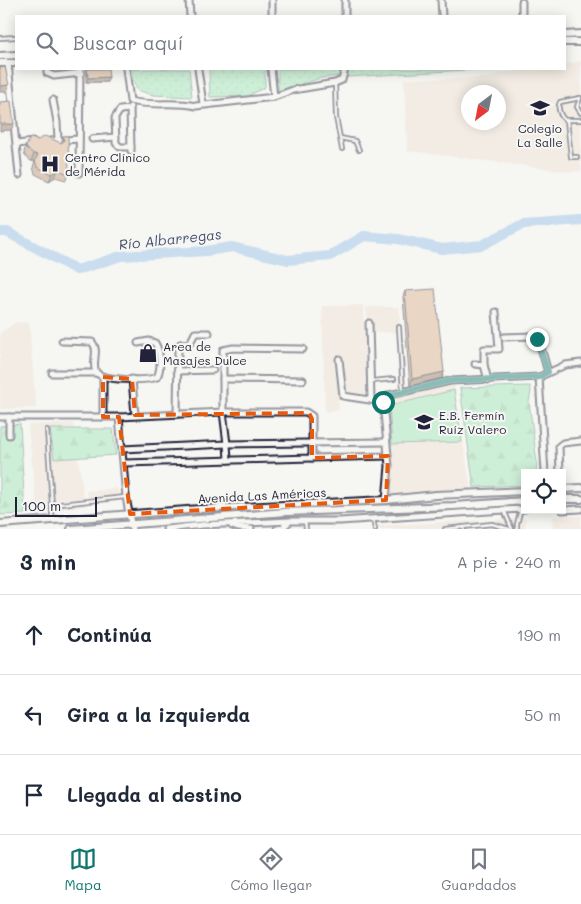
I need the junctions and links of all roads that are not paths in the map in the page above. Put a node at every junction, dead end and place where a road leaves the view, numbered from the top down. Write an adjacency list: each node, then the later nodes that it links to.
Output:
1 (189, 0): 6 (street)
2 (272, 0): 7 (street)
3 (345, 0): 8 (street)
4 (441, 0): 9 (street)
5 (522, 2): 10 (street)
6 (190, 15)
7 (272, 15)
8 (345, 15)
9 (442, 15)
10 (522, 15)
11 (581, 34): 12 (street)
12 (566, 35)
13 (15, 37): 14 (lane)
14 (0, 38)
15 (566, 42): 16 (street)
16 (581, 42)
17 (15, 55): 18 (street)
18 (0, 56)
19 (4, 63): 41 (street)
20 (47, 70): 25 (street)
21 (126, 70): 30 (street)
22 (198, 70): 31 (street)
23 (271, 70): 27 (street)
24 (346, 70): 26 (street)
25 (81, 71): 39 (street)
26 (334, 83): 27 (street); 38 (lane)
27 (274, 97): 31 (street)
28 (580, 97): 33 (lane); 34 (lane)
29 (53, 100): 40 (street)
30 (130, 101): 31 (street); 32 (street)
31 (202, 104)
32 (130, 109): 36 (street); 36 (street)
33 (581, 112)
34 (567, 120): 35 (lane); 44 (lane)
35 (581, 120)
36 (116, 137): 37 (street)
37 (92, 138)
38 (340, 138): 42 (lane); 43 (lane)
39 (80, 139): 40 (street); 45 (street)
40 (58, 140): 41 (street)
41 (17, 144): 46 (street)
42 (342, 149)
43 (359, 150)
44 (577, 156)
45 (79, 173)
46 (20, 175)
47 (496, 312): 58 (street)
48 (369, 323): 71 (street)
49 (399, 328): 72 (lane)
50 (209, 333): 60 (street)
51 (504, 337): 61 (street)
52 (62, 341): 63 (street)
53 (138, 343): 66 (street)
54 (304, 349): 67 (street)
55 (338, 359): 73 (street)
56 (581, 363): 61 (street)
57 (475, 364): 58 (street)
58 (484, 365): 70 (street)
59 (213, 370): 60 (street)
60 (177, 371): 76 (street)
61 (548, 372): 65 (street)
62 (52, 373): 63 (street)
63 (96, 373): 64 (street)
64 (103, 377): 66 (street); 80 (street)
65 (539, 377): 70 (street); 93 (street)
66 (132, 379): 77 (street)
67 (223, 379): 69 (street); 75 (street)
68 (394, 379): 71 (lane)
69 (303, 380)
70 (488, 380): 72 (street)
71 (370, 381): 73 (street)
72 (403, 392): 74 (street)
73 (371, 400): 74 (street)
74 (383, 402): 85 (street)
75 (223, 412): 76 (street); 86 (street); 87 (street)
76 (177, 414): 77 (street)
77 (135, 415): 81 (street)
78 (0, 417): 79 (street)
79 (9, 417): 80 (street); 83 (street)
80 (103, 417): 81 (street)
81 (119, 417): 88 (street)
82 (47, 430): 103 (lane)
83 (9, 435)
84 (581, 441): 94 (street)
85 (386, 442): 86 (street); 89 (street)
86 (312, 443): 87 (street); 90 (street)
87 (228, 444): 88 (street); 91 (street)
88 (122, 449): 92 (street)
89 (388, 456): 90 (street); 100 (street)
90 (312, 458): 91 (street)
91 (228, 460): 92 (street)
92 (124, 463): 98 (street)
93 (544, 469)
94 (560, 469)
95 (581, 488): 96 (street)
96 (566, 489)
97 (521, 491): 100 (street, Avenida Las Américas)
98 (126, 497): 103 (lane); 110 (street)
99 (581, 498): 101 (street)
100 (386, 500): 110 (street, Avenida Las Américas)
101 (566, 500)
102 (521, 501): 104 (street, Avenida Las Américas)
103 (52, 505): 114 (lane)
104 (454, 506): 105 (street, Avenida Las Américas); 108 (street)
105 (405, 507): 112 (street); 119 (street, Avenida Las Américas)
106 (521, 509): 108 (street)
107 (581, 509): 109 (street)
108 (504, 510): 112 (street); 131 (lane)
109 (566, 510)
110 (130, 514): 114 (street, Avenida Las Américas); 119 (street)
111 (521, 514): 132 (lane)
112 (388, 517): 113 (street)
113 (373, 518): 115 (street); 129 (lane)
114 (52, 520): 117 (street, Avenida Las Américas)
115 (305, 520): 116 (street); 128 (lane)
116 (290, 521): 118 (street); 127 (street)
117 (0, 524)
118 (229, 525): 120 (street); 126 (street)
119 (132, 527): 124 (street, Avenida Las Américas)
120 (203, 527): 122 (street)
121 (178, 528): 122 (street); 125 (street)
122 (194, 528)
123 (464, 528): 130 (lane); 131 (lane)
124 (71, 529)
125 (166, 529)
126 (251, 529)
127 (276, 529)
128 (306, 529)
129 (374, 529)
130 (445, 529)
131 (510, 529)
132 (518, 529)

